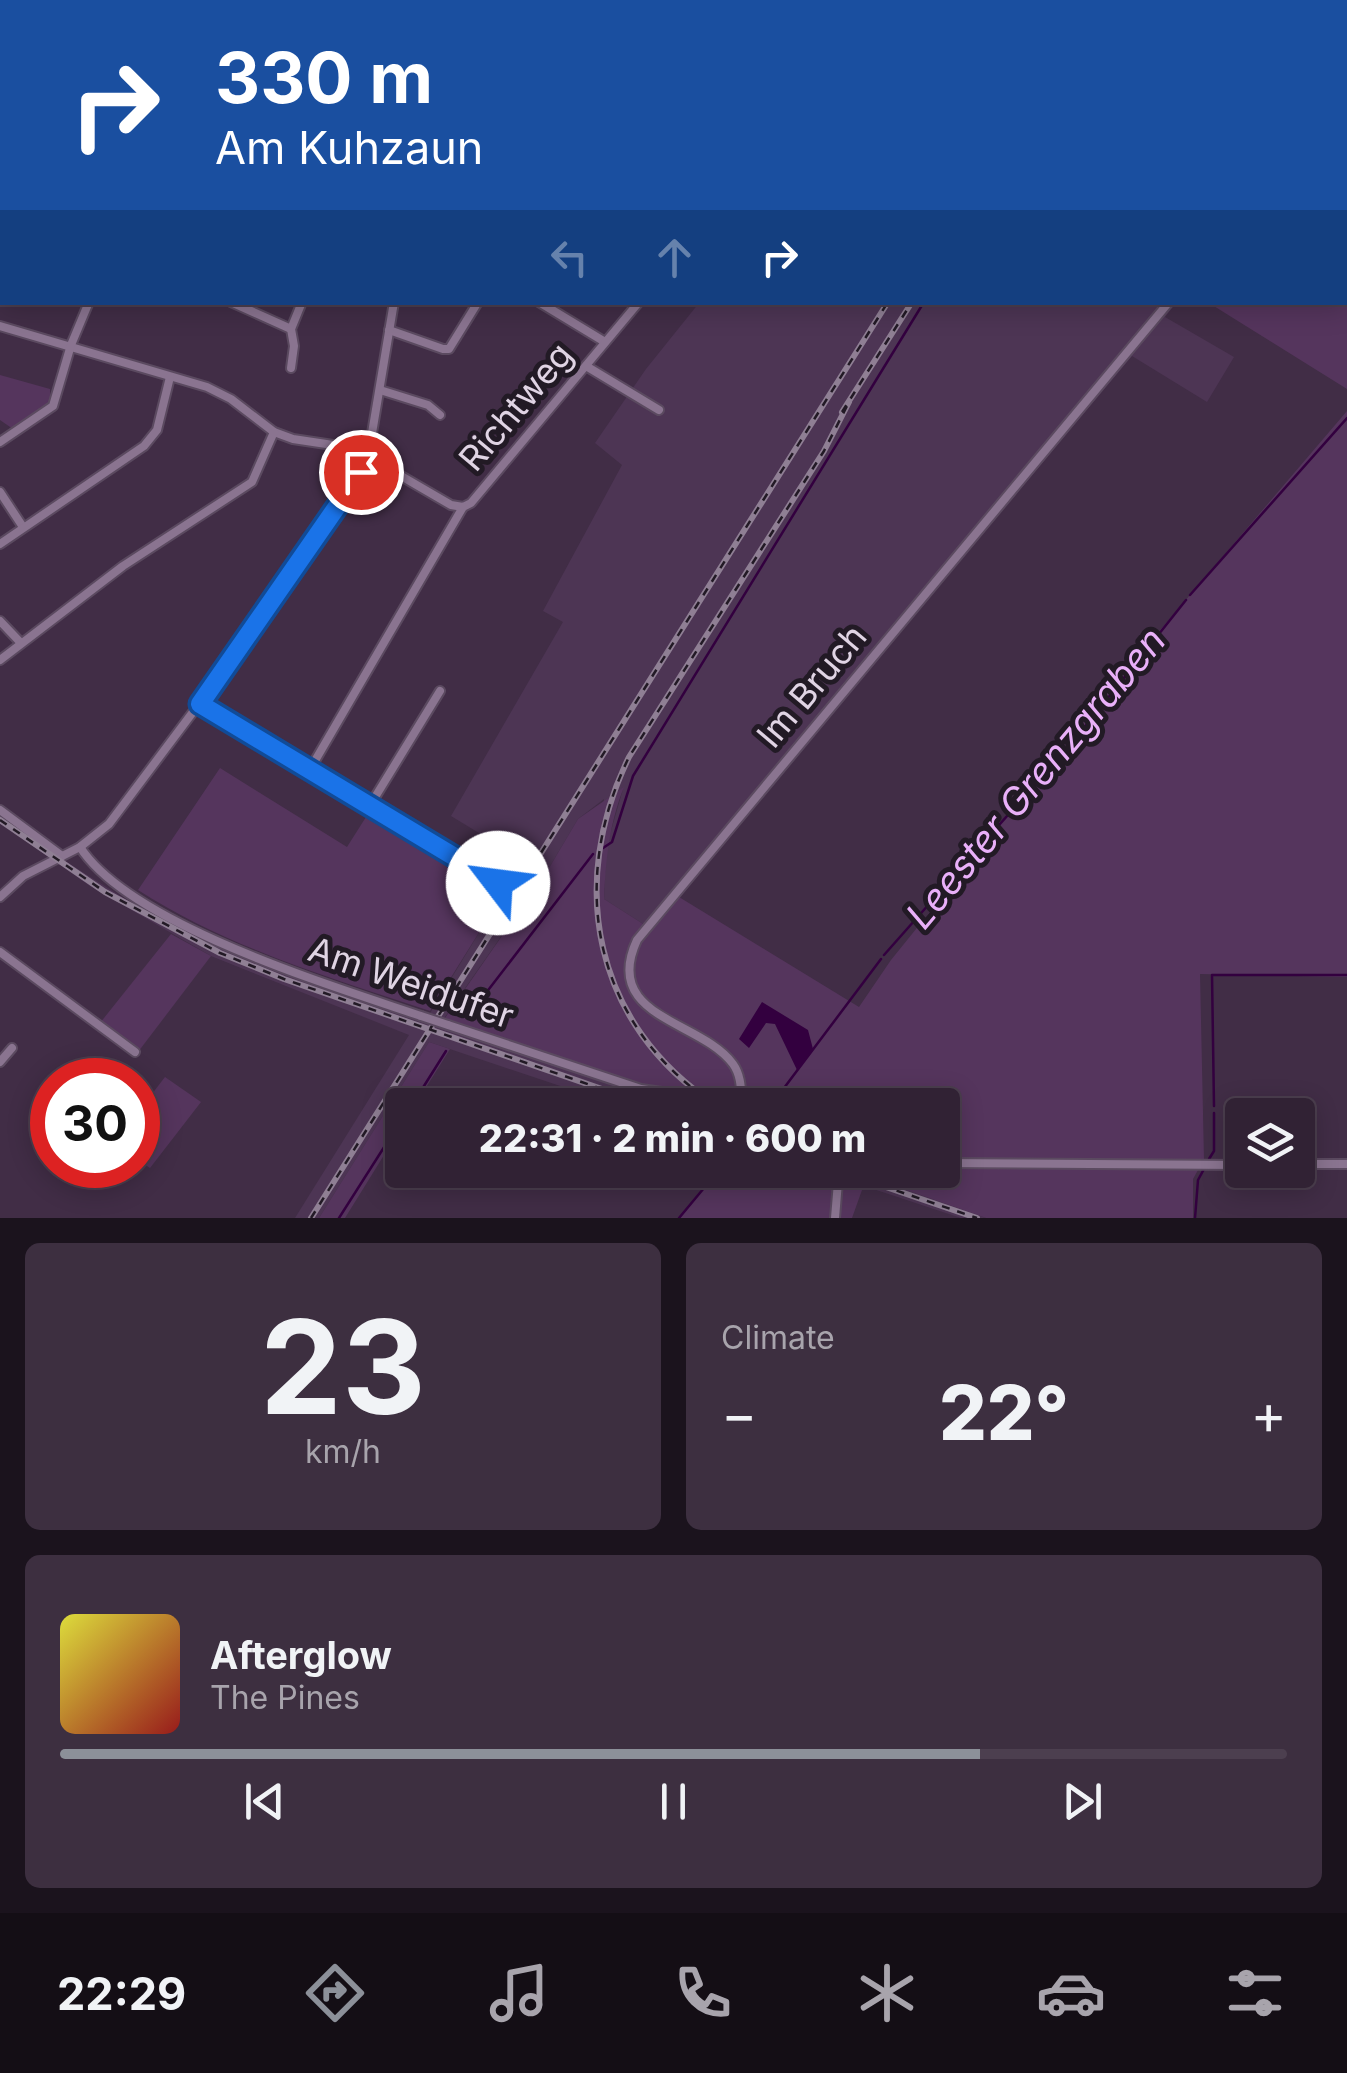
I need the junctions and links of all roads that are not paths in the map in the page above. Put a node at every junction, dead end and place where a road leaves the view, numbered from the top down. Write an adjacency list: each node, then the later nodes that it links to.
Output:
1 (88, 305): 13 (street)
2 (237, 305): 10 (street)
3 (301, 305): 10 (street)
4 (394, 305): 11 (street)
5 (476, 305): 11 (street)
6 (543, 305): 12 (street)
7 (636, 305): 12 (street, Richtweg)
8 (1166, 305): 44 (street, Im Bruch)
9 (0, 326): 13 (street)
10 (291, 330): 15 (street)
11 (390, 330): 17 (street)
12 (605, 342): 14 (street, Richtweg)
13 (70, 345): 16 (street); 21 (street)
14 (586, 366): 18 (street); 24 (street, Richtweg)
15 (291, 368)
16 (170, 377): 20 (street); 25 (street)
17 (380, 390): 19 (street); 22 (street)
18 (659, 410)
19 (440, 415)
20 (274, 432): 22 (street, Richtweg); 28 (street)
21 (0, 442)
22 (368, 457): 24 (street, Richtweg); 31 (street)
23 (0, 492): 25 (street)
24 (463, 506): 32 (street)
25 (23, 527): 26 (street)
26 (0, 544)
27 (0, 621): 28 (street)
28 (20, 642): 29 (street)
29 (0, 660)
30 (440, 690): 33 (street)
31 (200, 704): 32 (street); 35 (street)
32 (308, 771): 33 (street)
33 (368, 807): 37 (street)
34 (0, 810): 36 (street)
35 (80, 847): 36 (street); 43 (street, Am Weidufer, bridge)
36 (62, 856): 38 (street)
37 (498, 883)
38 (0, 897)
39 (0, 952): 41 (street)
40 (12, 1048): 42 (street)
41 (135, 1052)
42 (0, 1062)
43 (637, 1088)
44 (741, 1088)
45 (960, 1163): 48 (street)
46 (1315, 1164): 47 (street)
47 (1347, 1164)
48 (1225, 1165)
49 (838, 1188): 50 (street)
50 (835, 1218)

